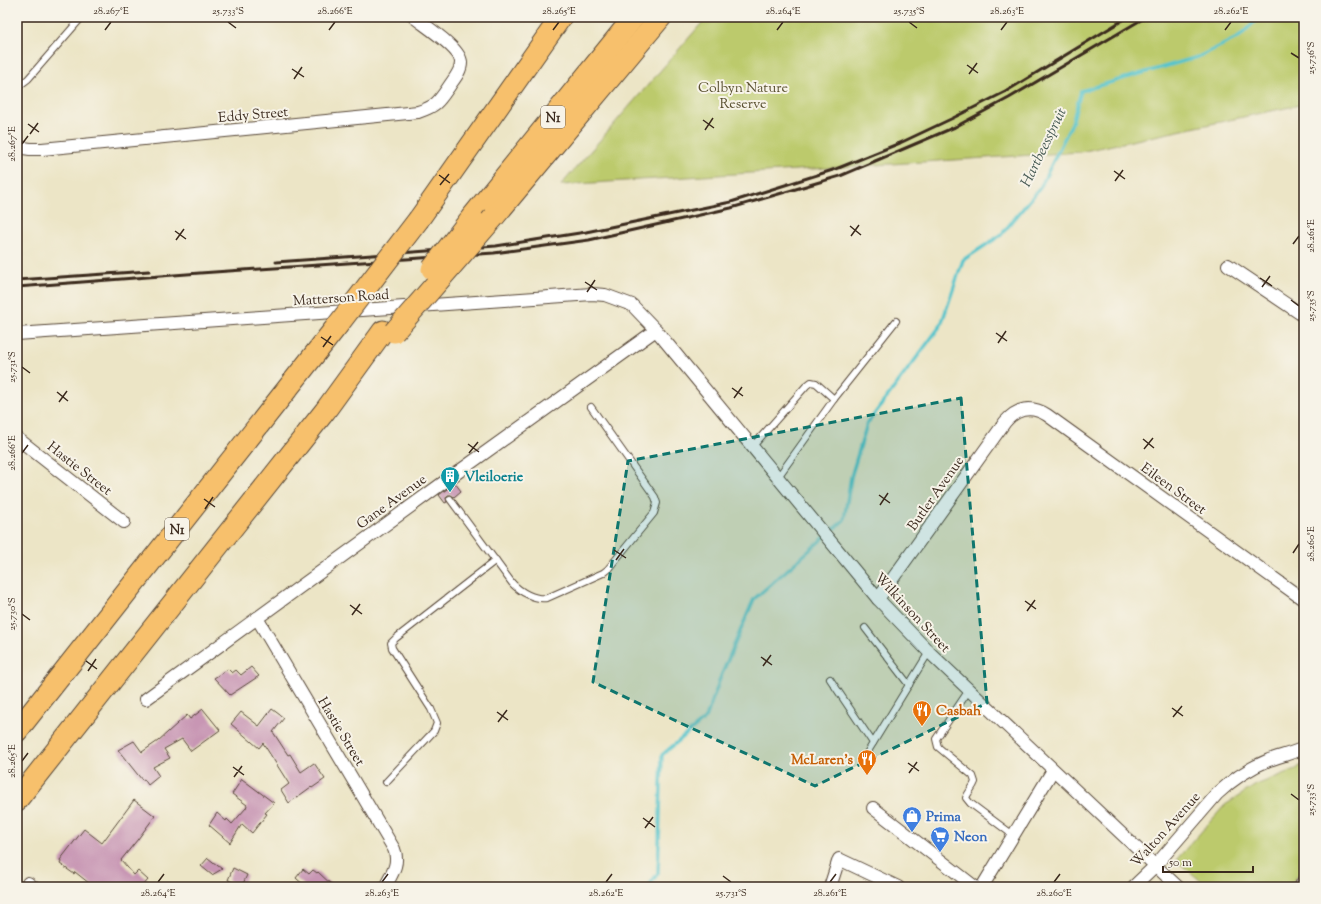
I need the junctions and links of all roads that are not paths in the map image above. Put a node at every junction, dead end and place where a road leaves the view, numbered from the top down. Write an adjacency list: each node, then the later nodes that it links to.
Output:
1 (82, 17): 7 (lane)
2 (414, 17): 8 (street, Eddy Street)
3 (561, 17): 9 (highway)
4 (576, 17): 9 (highway, N1)
5 (634, 17): 14 (highway, N1, bridge)
6 (661, 17): 14 (highway, bridge)
7 (17, 86)
8 (17, 147)
9 (445, 183): 34 (highway, N1, bridge)
10 (1228, 265): 11 (street)
11 (1304, 316)
12 (896, 320): 16 (lane)
13 (656, 330): 15 (street, Matterson Road); 20 (street, Wilkinson Street); 27 (street, Gane Avenue)
14 (388, 332): 40 (highway, N1)
15 (17, 334)
16 (834, 399): 20 (lane); 21 (lane)
17 (591, 407): 24 (lane)
18 (1023, 410): 25 (street, Butler Avenue); 26 (street, Eileen Street)
19 (17, 438): 23 (street, Hastie Street)
20 (753, 446): 21 (street, Wilkinson Street)
21 (778, 477): 25 (street, Wilkinson Street)
22 (450, 499): 24 (lane)
23 (124, 522)
24 (496, 560): 39 (lane)
25 (878, 599): 29 (street, Wilkinson Street)
26 (1304, 600)
27 (257, 618): 33 (street, Gane Avenue); 45 (street, Hastie Street)
28 (865, 628): 31 (lane)
29 (929, 652): 31 (lane); 32 (street, Wilkinson Street)
30 (830, 679): 35 (lane)
31 (909, 685): 35 (lane)
32 (969, 690): 38 (street, Wilkinson Street); 42 (lane)
33 (146, 699)
34 (17, 731)
35 (873, 743): 37 (lane)
36 (1304, 748): 43 (street, Walton Avenue)
37 (867, 753)
38 (1053, 770): 42 (street); 43 (street, Wilkinson Street)
39 (386, 782)
40 (17, 800)
41 (873, 808): 48 (street)
42 (1013, 836): 49 (street)
43 (1155, 866): 50 (street, Walton Avenue); 51 (street, Wilkinson Street)
44 (1304, 884): 52 (street)
45 (385, 887)
46 (830, 887): 47 (street)
47 (898, 887)
48 (975, 887)
49 (982, 887)
50 (1133, 887)
51 (1178, 887)
52 (1302, 887)

